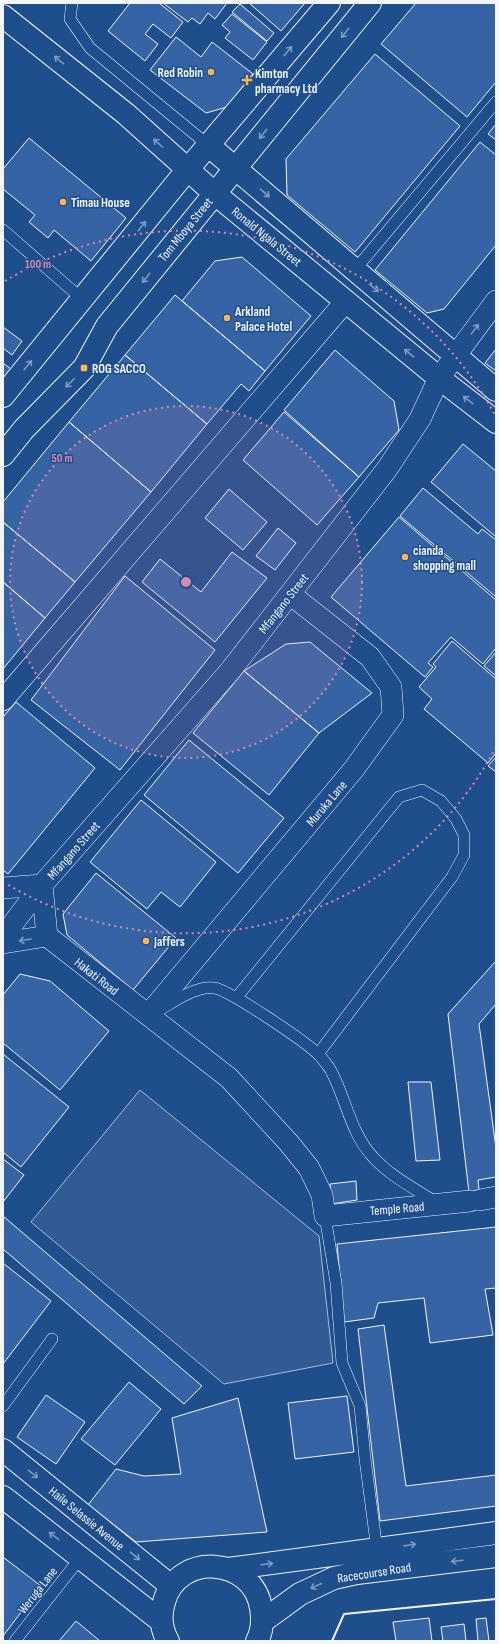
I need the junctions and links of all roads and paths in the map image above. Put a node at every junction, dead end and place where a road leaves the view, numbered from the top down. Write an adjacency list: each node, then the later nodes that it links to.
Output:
1 (72, 3): 6 (lane)
2 (329, 3): 6 (main road, one-way to 2)
3 (366, 4): 7 (main road, Tom Mboya Street, one-way to 7)
4 (3, 16): 8 (main road, Ronald Ngala Street, one-way to 4)
5 (496, 102): 11 (lane)
6 (208, 145): 7 (main road); 8 (main road)
7 (236, 168): 9 (main road, Tom Mboya Street); 11 (main road, one-way to 11)
8 (188, 169): 9 (main road, Ronald Ngala Street); 12 (main road, one-way to 8)
9 (214, 193): 13 (main road, Ronald Ngala Street); 20 (main road, Tom Mboya Street, one-way to 20)
10 (3, 230): 12 (lane)
11 (354, 271): 15 (main road, one-way to 15)
12 (82, 299): 18 (main road, one-way to 12)
13 (346, 301): 16 (main road, Ronald Ngala Street, one-way to 13); 22 (street)
14 (496, 301): 15 (street, Mfangano Street, one-way to 14)
15 (455, 356): 16 (street, Mfangano Street); 17 (main road)
16 (439, 378): 19 (main road, Ronald Ngala Street, one-way to 16); 21 (street, Mfangano Street)
17 (496, 390)
18 (3, 396)
19 (496, 422)
20 (3, 455)
21 (290, 594): 23 (street, Mfangano Street); 29 (street, Muruka Lane)
22 (3, 700)
23 (42, 886): 24 (street); 25 (street); 26 (street, Mfangano Street)
24 (3, 888)
25 (47, 936): 27 (street, one-way to 27); 29 (street, Hakati Road)
26 (3, 937)
27 (3, 944)
28 (236, 998): 29 (lane); 30 (lane); 30 (lane)
29 (148, 1015): 33 (street, Hakati Road)
30 (318, 1054): 32 (lane)
31 (482, 1200): 32 (street, Temple Road)
32 (439, 1204): 33 (street, Temple Road)
33 (325, 1216): 39 (lane)
34 (52, 1339): 35 (lane)
35 (3, 1406)
36 (3, 1450): 43 (main road, Haile Selassie Avenue, one-way to 43)
37 (3, 1497): 41 (main road, one-way to 37)
38 (496, 1533): 39 (main road, one-way to 38)
39 (377, 1550): 42 (main road, one-way to 39)
40 (496, 1556): 44 (main road, Racecourse Road, one-way to 44)
41 (81, 1557): 45 (main road); 46 (lane, Weruga Lane)
42 (228, 1569): 43 (main road); 44 (main road)
43 (172, 1586): 45 (main road)
44 (264, 1621): 47 (main road)
45 (164, 1631)
46 (15, 1641)
47 (257, 1641)

